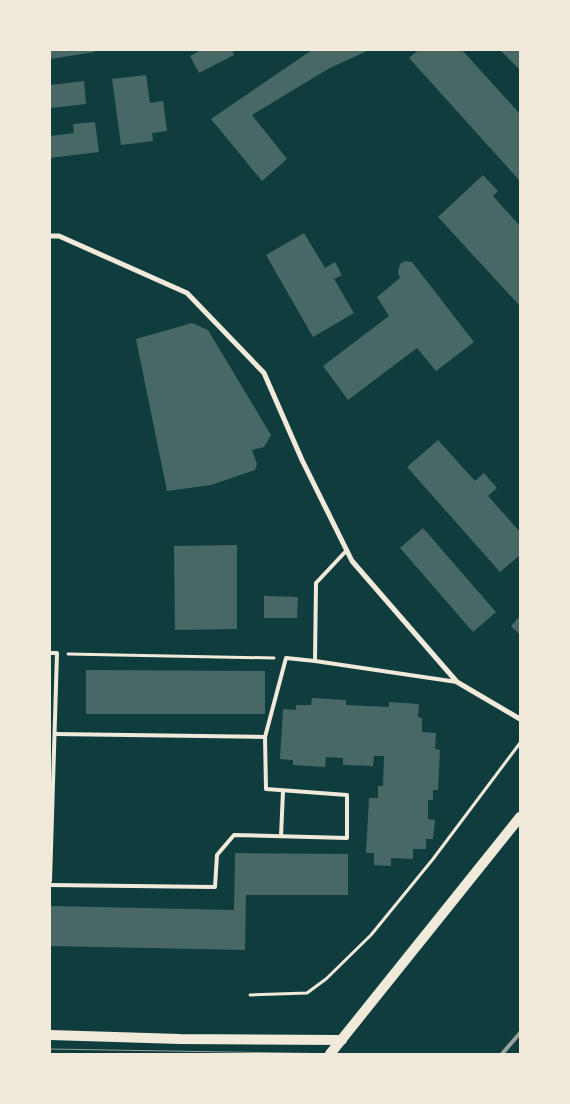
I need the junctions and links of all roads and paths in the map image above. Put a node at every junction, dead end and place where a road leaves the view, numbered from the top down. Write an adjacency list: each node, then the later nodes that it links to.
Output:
1 (50, 236): 2 (street)
2 (347, 550): 6 (lane); 7 (street)
3 (50, 653): 4 (lane)
4 (57, 653): 5 (path); 9 (lane)
5 (286, 658): 6 (lane); 10 (lane)
6 (315, 661): 7 (lane)
7 (457, 682): 8 (street)
8 (520, 719)
9 (55, 734): 10 (lane); 15 (lane)
10 (265, 737): 12 (lane)
11 (520, 742): 17 (path)
12 (283, 790): 14 (lane); 14 (lane)
13 (520, 817): 19 (main road)
14 (281, 836): 16 (lane)
15 (50, 880)
16 (50, 885)
17 (250, 995)
18 (50, 1035): 19 (main road)
19 (342, 1040): 20 (main road)
20 (330, 1054)

